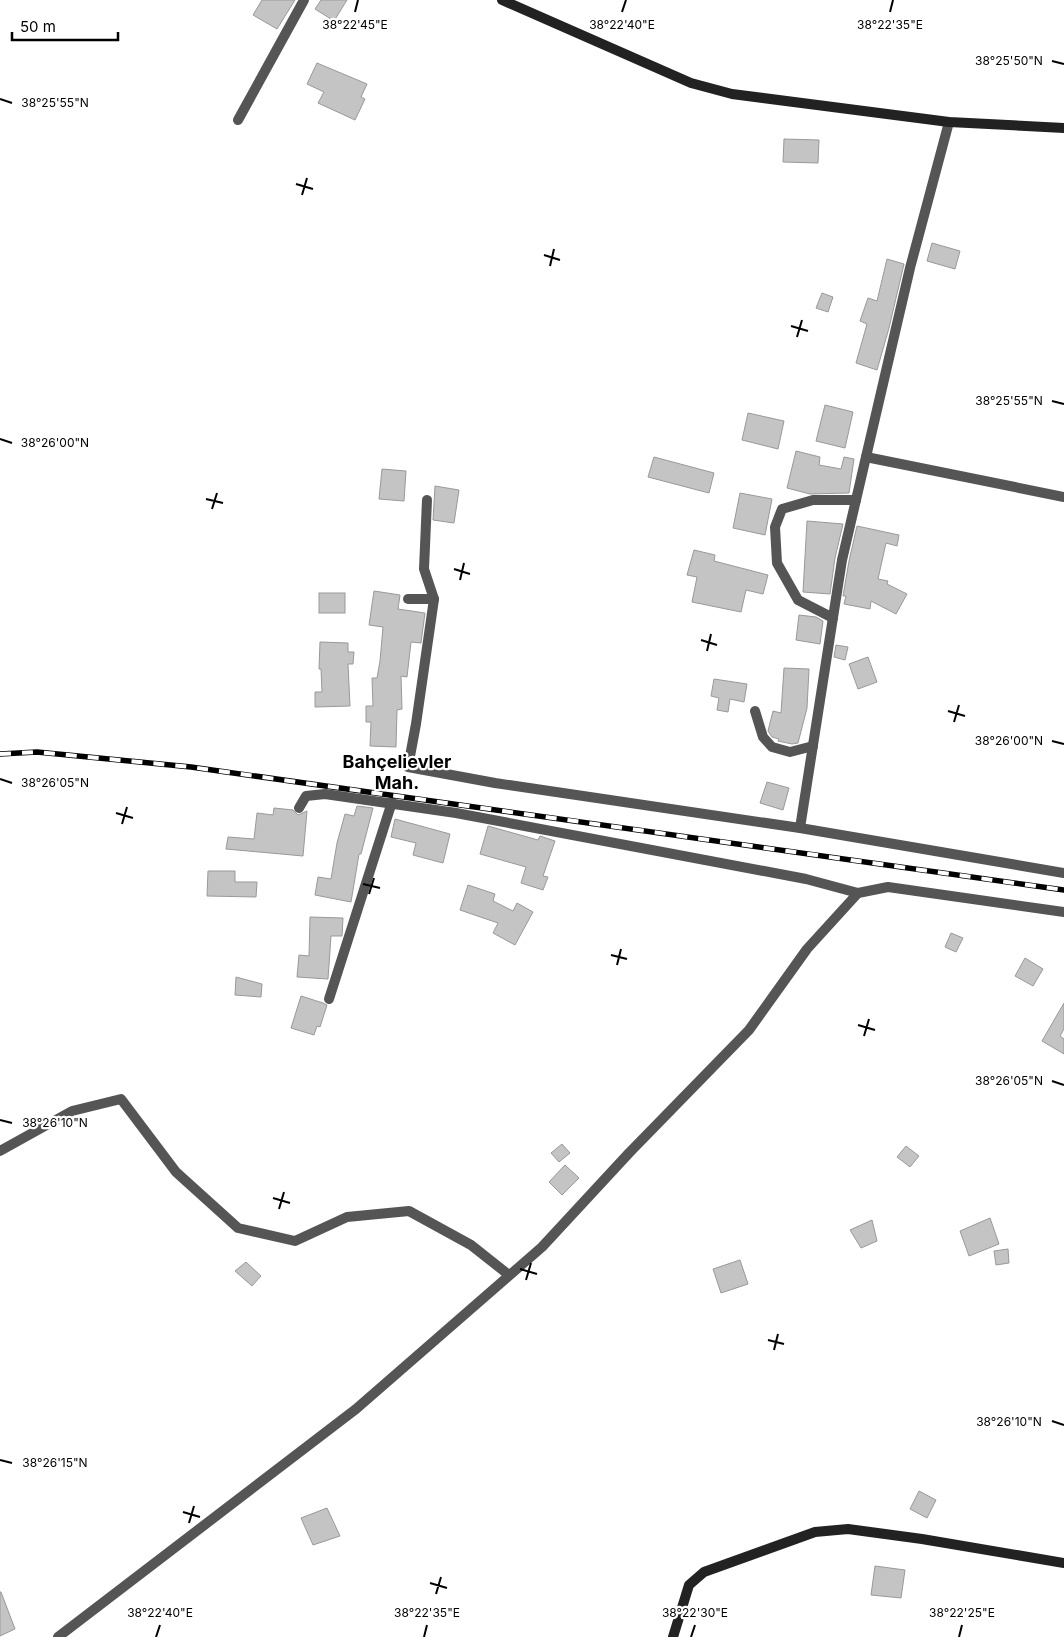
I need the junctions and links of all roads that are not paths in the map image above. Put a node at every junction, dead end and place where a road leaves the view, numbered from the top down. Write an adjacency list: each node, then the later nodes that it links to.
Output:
1 (304, 0): 3 (street)
2 (502, 0): 4 (street)
3 (238, 120)
4 (949, 122): 5 (street); 6 (street)
5 (1064, 128)
6 (866, 457): 7 (street); 9 (street)
7 (1064, 497)
8 (426, 500): 11 (street)
9 (856, 500): 12 (street); 12 (street)
10 (408, 599): 11 (street)
11 (434, 599): 17 (street)
12 (833, 618): 14 (street)
13 (755, 711): 14 (street)
14 (813, 746): 17 (street)
15 (392, 802): 16 (street); 19 (street); 21 (street)
16 (299, 808)
17 (800, 828): 18 (street)
18 (1064, 872)
19 (858, 893): 20 (street); 23 (street)
20 (1064, 912)
21 (329, 999)
22 (0, 1151): 23 (street)
23 (509, 1275): 25 (street)
24 (1064, 1563): 26 (street)
25 (58, 1637)
26 (673, 1637)

